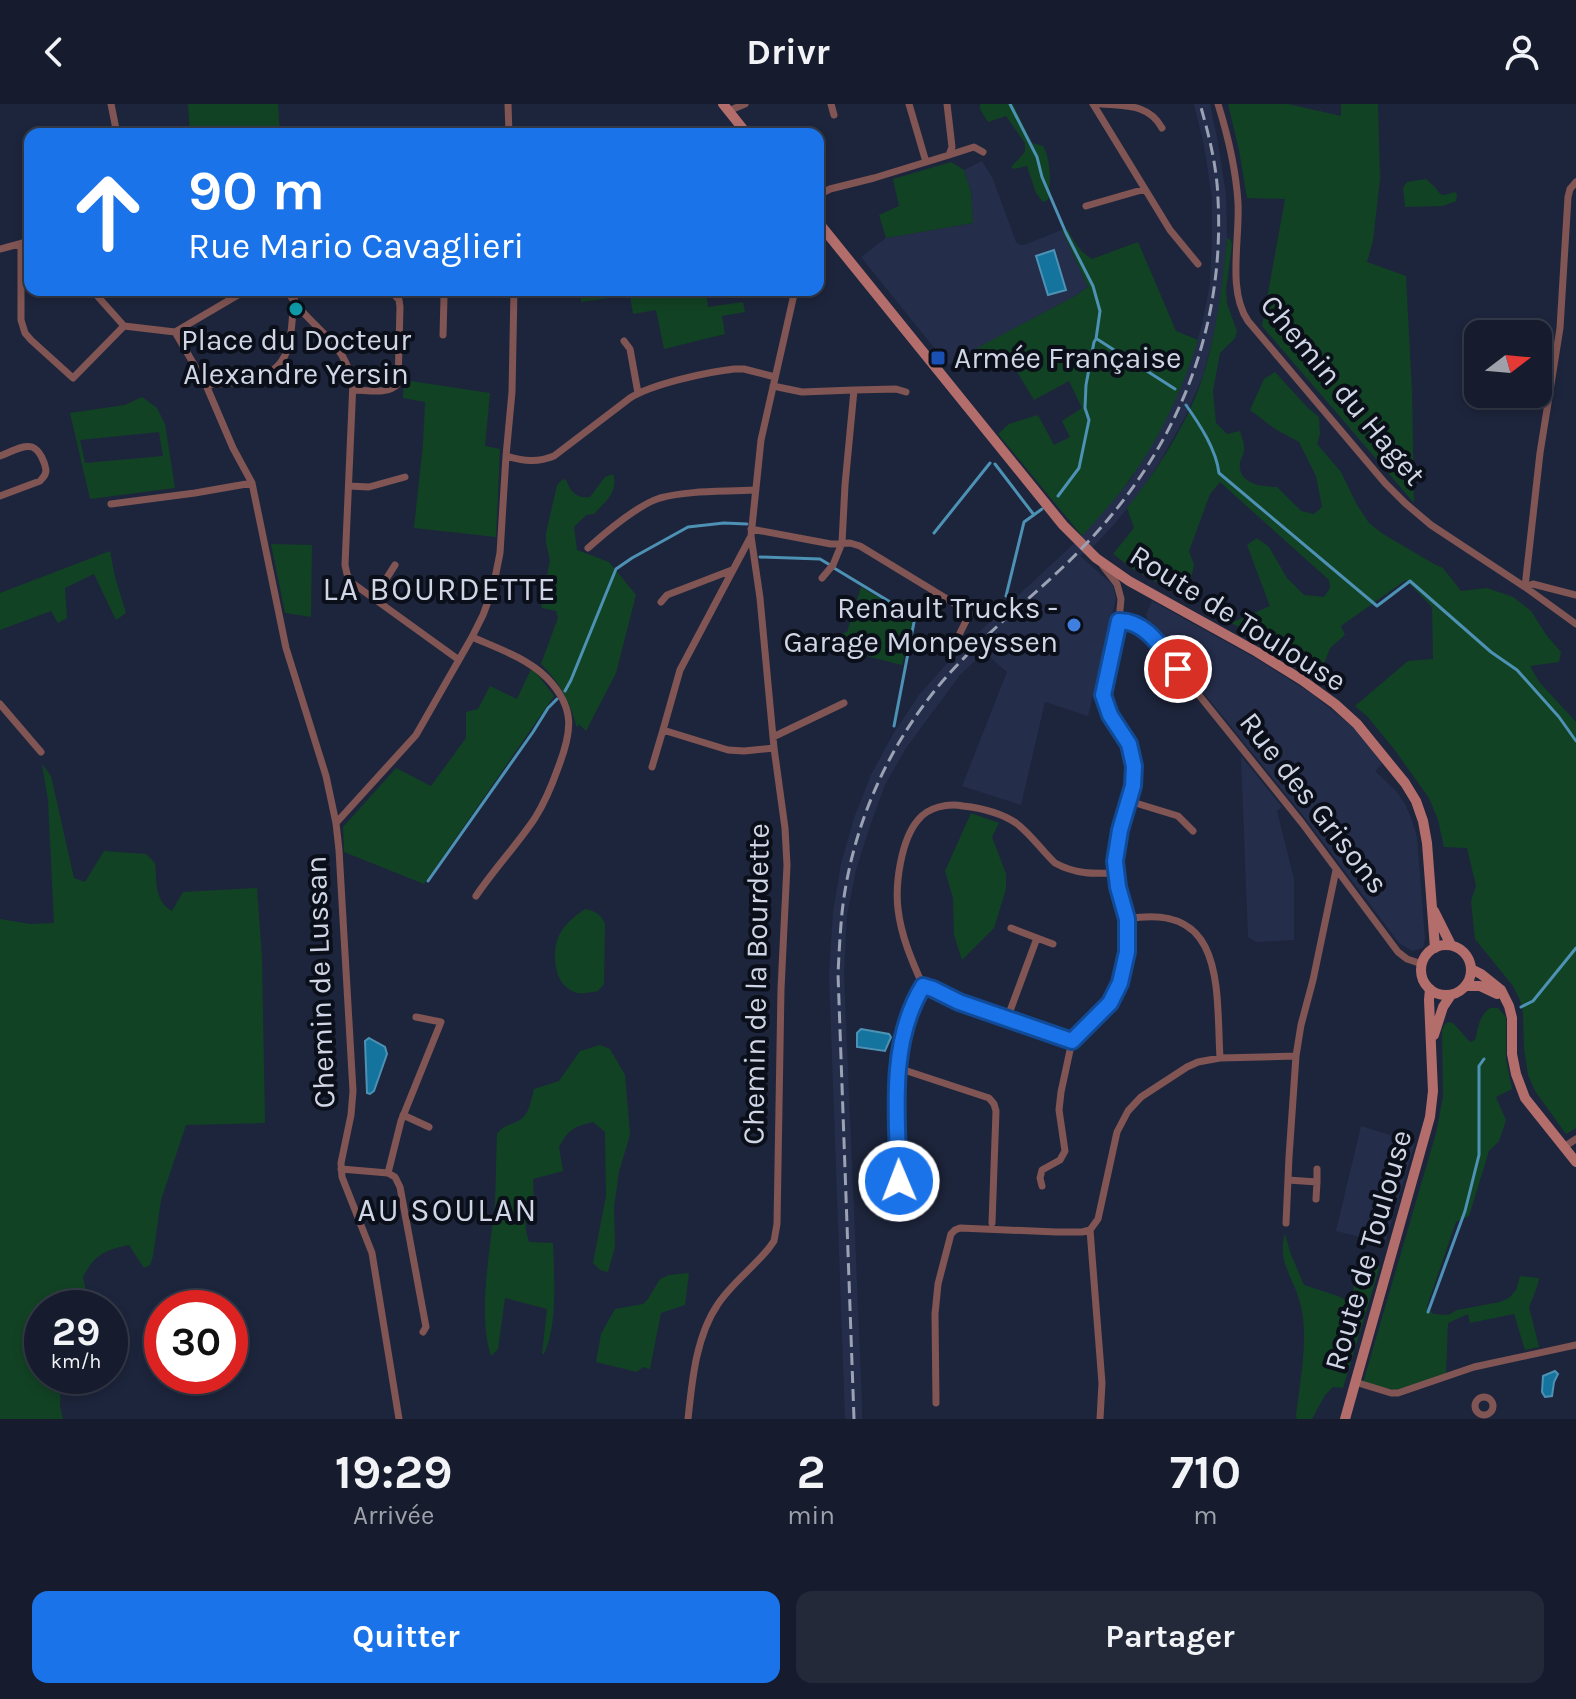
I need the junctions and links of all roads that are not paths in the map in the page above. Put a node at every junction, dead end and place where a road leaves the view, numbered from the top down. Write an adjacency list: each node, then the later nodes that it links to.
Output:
1 (111, 104): 12 (street)
2 (508, 104): 13 (street)
3 (745, 104): 10 (street)
4 (831, 104): 11 (street)
5 (909, 104): 18 (street)
6 (947, 104): 17 (street)
7 (1093, 104): 20 (street)
8 (1101, 104): 15 (street)
9 (1218, 104): 62 (street, Chemin du Haget)
10 (725, 107): 14 (main road)
11 (834, 115)
12 (116, 128)
13 (509, 128)
14 (742, 128)
15 (1162, 128)
16 (983, 152): 17 (street)
17 (949, 155): 18 (street)
18 (926, 162): 21 (street)
19 (1576, 182): 62 (street)
20 (1145, 189): 22 (street); 27 (street)
21 (824, 192)
22 (1086, 206)
23 (824, 229): 58 (main road, Route de Toulouse)
24 (24, 243): 25 (street)
25 (21, 244): 26 (street); 37 (street)
26 (0, 249)
27 (1198, 264)
28 (97, 296): 37 (street)
29 (236, 296): 38 (street)
30 (290, 296): 36 (street)
31 (294, 296): 36 (street)
32 (396, 296): 43 (street)
33 (445, 296): 39 (street)
34 (514, 296): 48 (street)
35 (794, 296): 41 (street, Chemin de la Bourdette)
36 (293, 302): 42 (street); 43 (street)
37 (124, 326): 38 (street)
38 (175, 332): 42 (street, Chemin de Lussan)
39 (443, 335)
40 (624, 341): 46 (street)
41 (774, 382): 44 (street); 46 (street); 52 (street, Chemin de la Bourdette)
42 (206, 385): 50 (street, Chemin de Lussan)
43 (354, 390): 51 (street)
44 (854, 390): 45 (street); 56 (street)
45 (906, 392)
46 (638, 393): 48 (street)
47 (0, 456): 53 (street)
48 (506, 456): 69 (street)
49 (405, 477): 51 (street)
50 (252, 483): 54 (street); 83 (street, Chemin de Lussan)
51 (349, 486): 64 (street)
52 (754, 490): 55 (street, Chemin de la Bourdette); 57 (street)
53 (0, 496)
54 (111, 504)
55 (751, 532): 56 (street); 60 (street); 78 (street, Chemin de la Bourdette)
56 (842, 543): 61 (street); 68 (street)
57 (588, 548)
58 (1096, 558): 66 (street); 88 (main road, Route de Toulouse)
59 (395, 565): 64 (street)
60 (732, 570): 65 (street); 72 (street)
61 (822, 578)
62 (1525, 587): 63 (street); 67 (street, Chemin du Haget)
63 (1576, 595)
64 (374, 598): 70 (street)
65 (661, 602)
66 (1119, 621): 75 (street); 85 (street, Rue des Grisons)
67 (1576, 624)
68 (960, 633)
69 (472, 637): 70 (street); 87 (street)
70 (459, 660): 83 (street)
71 (664, 679): 72 (street)
72 (676, 682): 77 (street)
73 (844, 703): 78 (street)
74 (0, 704): 80 (street)
75 (1107, 710): 76 (street); 82 (street)
76 (1098, 714)
77 (663, 730): 79 (street); 81 (street)
78 (773, 737): 79 (street, Chemin de la Bourdette)
79 (774, 748): 130 (street, Chemin de la Bourdette)
80 (41, 752)
81 (652, 767)
82 (1129, 801): 84 (street); 86 (street)
83 (336, 823): 114 (street, Chemin de Lussan)
84 (1193, 831)
85 (1336, 870): 95 (street, Rue des Grisons); 106 (street)
86 (1115, 873): 89 (street); 97 (street)
87 (476, 896)
88 (1431, 906): 93 (main road, Route de Toulouse); 94 (main road, Route de Toulouse)
89 (1127, 919): 104 (street); 107 (street)
90 (1011, 928): 91 (street)
91 (1037, 938): 92 (street); 103 (street)
92 (1053, 944)
93 (1451, 945): 94 (main road); 96 (main road)
94 (1435, 948): 95 (main road)
95 (1422, 964): 99 (main road)
96 (1471, 969): 98 (main road); 101 (main road)
97 (923, 986): 103 (street); 108 (street)
98 (1465, 986): 100 (main road); 101 (main road)
99 (1430, 989): 100 (main road); 105 (main road, Route de Toulouse)
100 (1451, 995): 105 (main road, Route de Toulouse)
101 (1509, 1006): 112 (main road)
102 (416, 1017): 109 (street)
103 (1007, 1019): 104 (street)
104 (1072, 1041): 119 (street)
105 (1432, 1044): 127 (main road, Route de Toulouse)
106 (1296, 1056): 107 (street); 117 (street)
107 (1220, 1058): 124 (street)
108 (898, 1068): 121 (street); 122 (street)
109 (403, 1115): 110 (street); 116 (street)
110 (429, 1127)
111 (1576, 1139): 112 (street)
112 (1564, 1147): 113 (main road)
113 (1576, 1162)
114 (341, 1169): 116 (street); 129 (street, Chemin de Lussan)
115 (1317, 1169): 118 (street)
116 (388, 1173): 125 (street)
117 (1288, 1180): 118 (street); 123 (street)
118 (1317, 1182): 120 (street)
119 (1042, 1186)
120 (1316, 1199)
121 (904, 1202)
122 (992, 1223)
123 (1286, 1223)
124 (1090, 1230): 128 (street); 131 (street)
125 (423, 1332)
126 (1576, 1345): 127 (street)
127 (1355, 1382): 132 (main road, Route de Toulouse)
128 (936, 1403)
129 (399, 1419)
130 (688, 1419)
131 (1100, 1419)
132 (1345, 1419)

